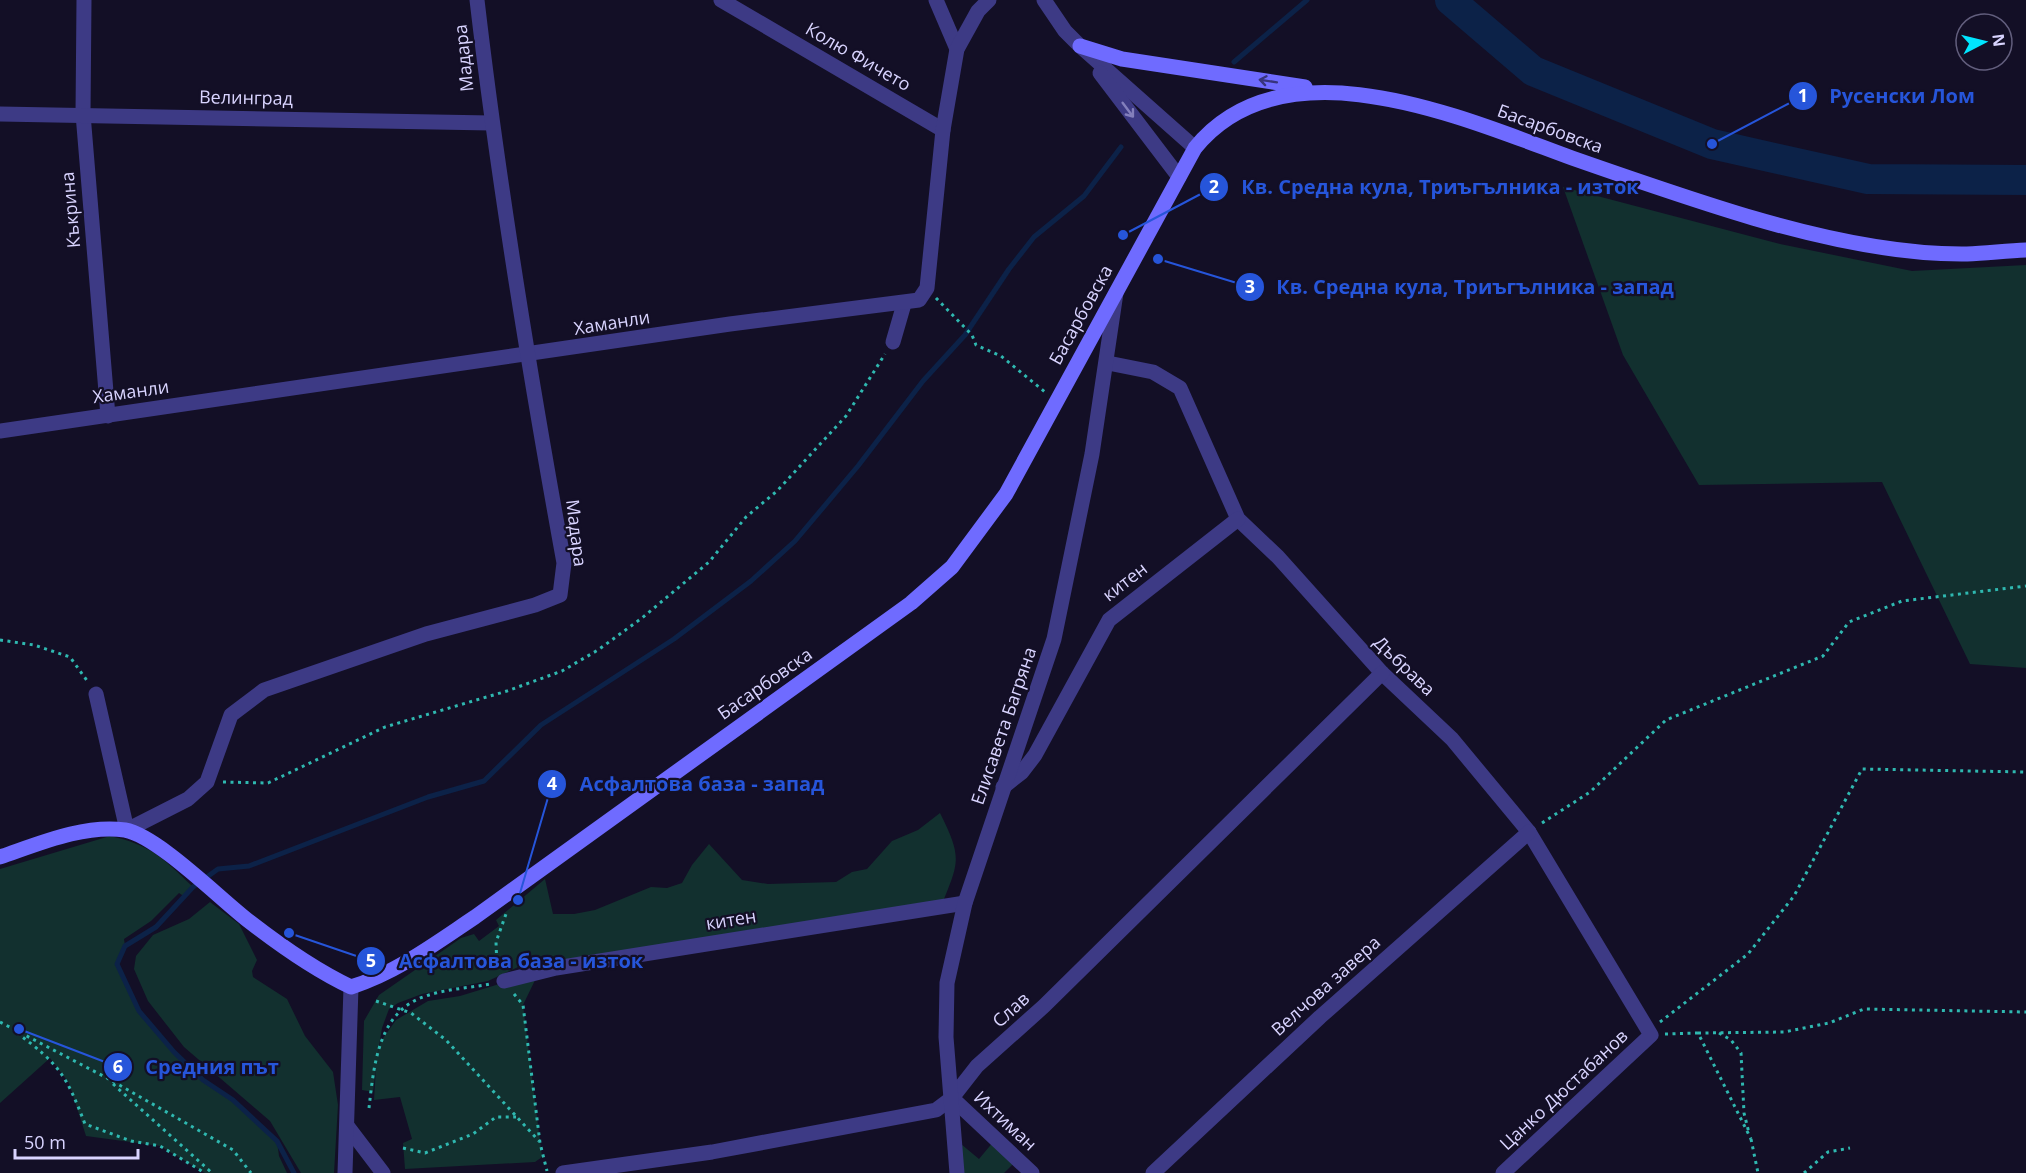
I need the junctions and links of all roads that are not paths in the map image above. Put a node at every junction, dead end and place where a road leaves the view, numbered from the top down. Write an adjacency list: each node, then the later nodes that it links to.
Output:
1 (84, 0): 11 (street, Къкрина)
2 (477, 0): 12 (street, Мадара)
3 (721, 0): 13 (street, Колю Фичето)
4 (936, 0): 8 (street)
5 (989, 0): 8 (street)
6 (1044, 0): 7 (street)
7 (1080, 46): 9 (street, one-way to 7); 14 (street); 15 (street, one-way to 15)
8 (957, 49): 13 (street)
9 (1347, 94): 14 (street, Басарбовска); 16 (street, Басарбовска)
10 (0, 114): 11 (street, Велинград)
11 (83, 114): 12 (street, Велинград); 22 (street, Къкрина)
12 (491, 123): 20 (street, Мадара)
13 (943, 130): 18 (street, Хаманли)
14 (1195, 148): 15 (street, Басарбовска)
15 (1179, 177): 17 (street, Басарбовска)
16 (2026, 250)
17 (1116, 291): 21 (street, Елисавета Багряна); 33 (street, Басарбовска)
18 (904, 304): 19 (street); 20 (street, Хаманли)
19 (893, 342)
20 (527, 356): 22 (street, Хаманли); 28 (street, Мадара)
21 (1107, 363): 24 (street, Дъбрава); 27 (street, Елисавета Багряна)
22 (108, 416): 23 (street, Хаманли)
23 (0, 430)
24 (1238, 519): 25 (street, Дъбрава); 27 (street, китен)
25 (1382, 673): 29 (street, Дъбрава); 35 (street, Слав)
26 (96, 694): 28 (street)
27 (1003, 787): 31 (street, Елисавета Багряна)
28 (127, 830): 30 (street); 33 (street)
29 (1528, 832): 34 (street, Дъбрава); 42 (street, Велчова завера)
30 (0, 857)
31 (965, 903): 32 (street, китен); 35 (street, Елисавета Багряна)
32 (504, 981)
33 (351, 987): 36 (street)
34 (1649, 1033): 43 (street, Цанко Дюстабанов)
35 (952, 1098): 39 (street, Слав); 40 (street, Елисавета Багряна); 41 (street, Ихтиман)
36 (348, 1127): 37 (street); 38 (street)
37 (345, 1173)
38 (383, 1173)
39 (563, 1173)
40 (957, 1173)
41 (1032, 1173)
42 (1153, 1173)
43 (1503, 1173)

